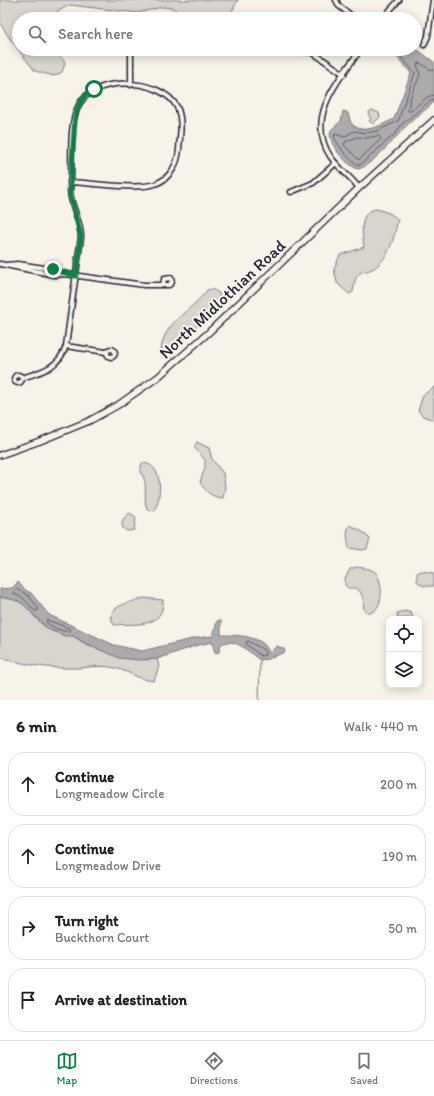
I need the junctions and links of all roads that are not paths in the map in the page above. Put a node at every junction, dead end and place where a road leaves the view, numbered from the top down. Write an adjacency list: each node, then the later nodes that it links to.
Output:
1 (336, 0): 4 (street)
2 (399, 0): 5 (street)
3 (434, 0): 6 (street)
4 (347, 12)
5 (388, 12)
6 (424, 45)
7 (133, 56): 11 (street)
8 (318, 56): 10 (street)
9 (356, 56): 10 (street)
10 (344, 74): 13 (street)
11 (131, 86): 14 (street); 14 (street)
12 (434, 120): 15 (main road, North Midlothian Road)
13 (336, 163): 15 (street); 16 (street)
14 (70, 182): 18 (street)
15 (359, 188): 23 (main road, North Midlothian Road)
16 (291, 192)
17 (0, 264): 18 (street)
18 (76, 276): 19 (street); 20 (street)
19 (163, 285)
20 (66, 346): 21 (street); 22 (street)
21 (106, 352)
22 (22, 378)
23 (0, 455)

